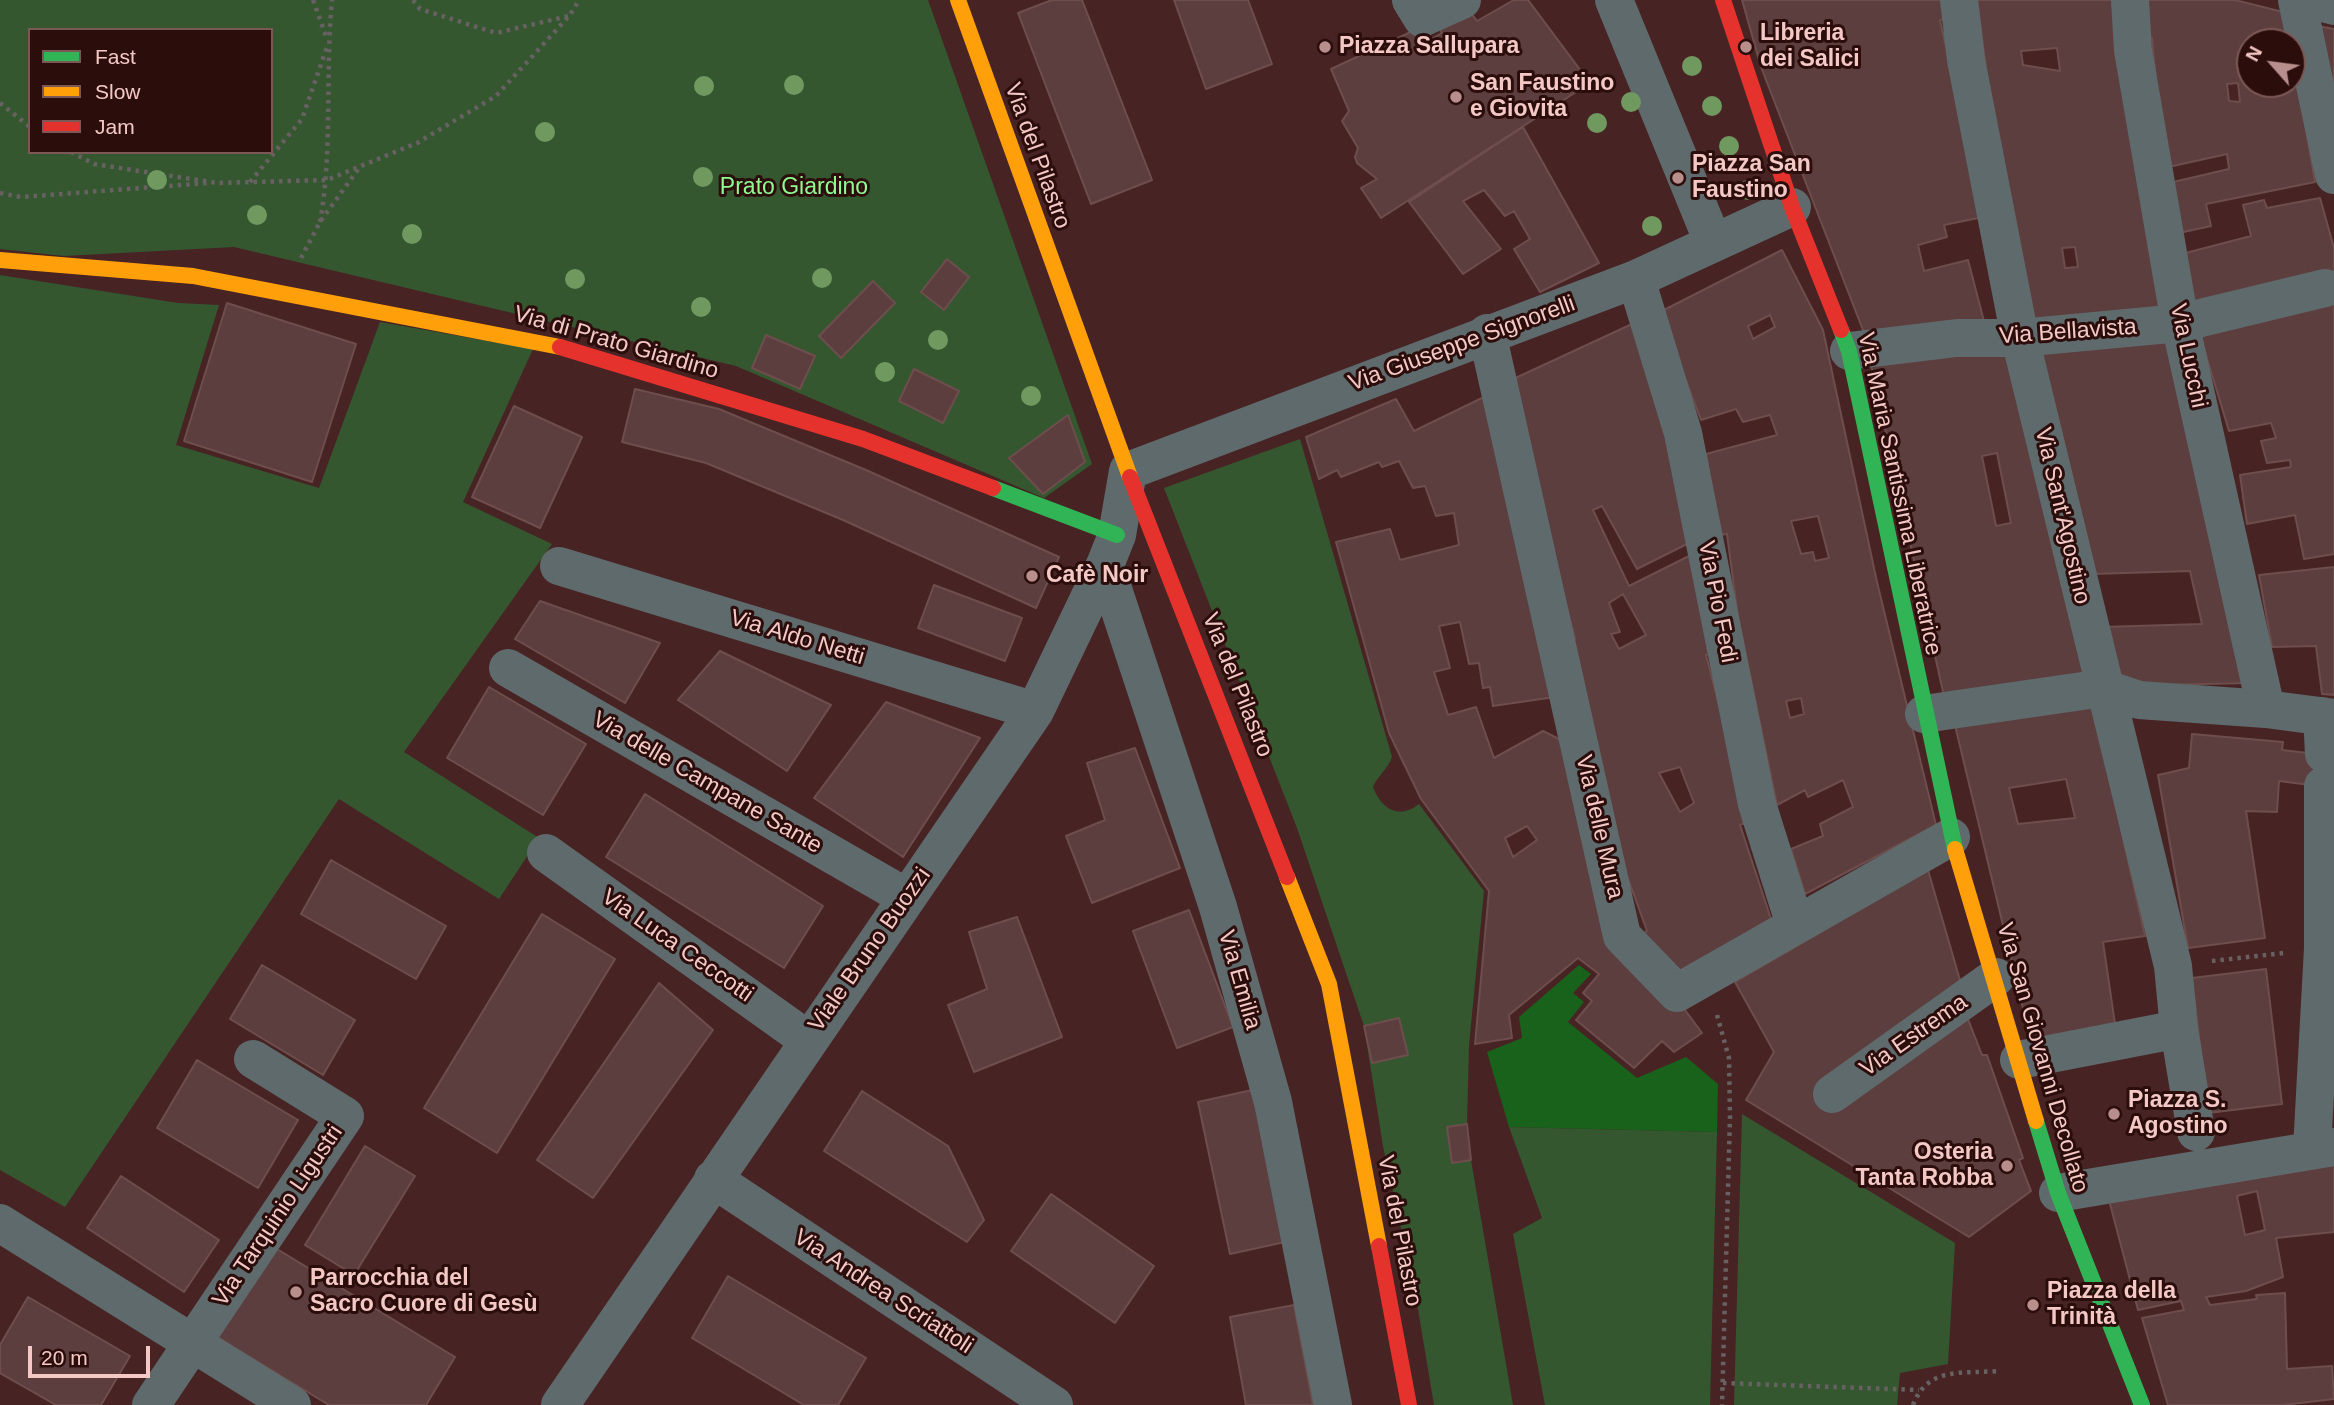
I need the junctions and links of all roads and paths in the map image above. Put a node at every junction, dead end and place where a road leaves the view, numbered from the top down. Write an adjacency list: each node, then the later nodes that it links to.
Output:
1 (313, 0): 16 (path)
2 (332, 0): 16 (path)
3 (413, 0): 15 (path)
4 (579, 0): 15 (path)
5 (958, 0): 37 (street, Via del Pilastro)
6 (1411, 0): 7 (street)
7 (1462, 0)
8 (1614, 0): 28 (street)
9 (1723, 0): 26 (street)
10 (1959, 0): 35 (street, Via Sant'Agostino)
11 (2130, 0): 33 (street, Via Lucchi)
12 (2297, 0): 21 (street)
13 (2312, 0): 14 (street)
14 (2334, 6)
15 (570, 15): 20 (path)
16 (328, 43): 22 (path); 23 (path)
17 (0, 103): 18 (path)
18 (28, 125)
19 (75, 154): 24 (path)
20 (360, 166): 22 (path); 27 (path)
21 (2334, 176)
22 (327, 180): 23 (path); 27 (path)
23 (250, 182): 24 (path)
24 (217, 183): 25 (path)
25 (0, 193)
26 (1792, 207): 28 (street, Via Giuseppe Signorelli); 36 (street, Via Maria Santissima Liberatrice)
27 (320, 222): 32 (path)
28 (1713, 242): 30 (street, Via Giuseppe Signorelli)
29 (0, 260): 32 (street, Via di Prato Giardino)
30 (1636, 279): 34 (street, Via Giuseppe Signorelli); 49 (street, Via Pio Fedi)
31 (2325, 289): 33 (street, Via Bellavista)
32 (285, 293): 38 (street, Via di Prato Giardino)
33 (2180, 323): 35 (street, Via Bellavista); 42 (street, Via Lucchi)
34 (1487, 333): 37 (street, Via Giuseppe Signorelli); 53 (street, Via delle Mura)
35 (2020, 338): 36 (street, Via Bellavista); 41 (street, Via Sant'Agostino)
36 (1849, 351): 44 (street, Via Maria Santissima Liberatrice)
37 (1128, 471): 38 (street, Viale Bruno Buozzi); 73 (street, Via del Pilastro)
38 (1111, 550): 43 (street, Viale Bruno Buozzi); 72 (street, Via Emilia)
39 (559, 566): 43 (street, Via Aldo Netti)
40 (509, 668): 48 (street, Via delle Campane Sante)
41 (2103, 688): 42 (street); 44 (street); 51 (street, Via Sant'Agostino)
42 (2266, 709): 45 (street)
43 (1035, 711): 48 (street, Viale Bruno Buozzi)
44 (1924, 714): 46 (street, Via San Giovanni Decollato)
45 (2328, 717): 50 (street)
46 (1951, 837): 49 (street, Via delle Mura); 52 (street, Via San Giovanni Decollato)
47 (546, 853): 55 (street, Via Luca Ceccotti)
48 (906, 897): 55 (street, Viale Bruno Buozzi)
49 (1794, 925): 53 (street, Via delle Mura)
50 (2323, 948): 51 (path); 60 (street)
51 (2173, 966): 54 (street, Via Sant'Agostino)
52 (1996, 977): 57 (street, Via San Giovanni Decollato); 58 (street, Via Estrema)
53 (1704, 979): 66 (path)
54 (2179, 1029): 57 (street); 59 (street, Via Sant'Agostino)
55 (808, 1040): 61 (street, Viale Bruno Buozzi)
56 (253, 1059): 64 (street, Via Tarquinio Ligustri)
57 (2020, 1060): 62 (street, Via San Giovanni Decollato)
58 (1832, 1094)
59 (2196, 1132)
60 (2323, 1148): 62 (street)
61 (713, 1179): 70 (street, Viale Bruno Buozzi); 71 (street, Via Andrea Scriattoli)
62 (2058, 1194): 76 (street, Via San Giovanni Decollato)
63 (5, 1237): 64 (street)
64 (194, 1343): 68 (street, Via Tarquinio Ligustri); 69 (street)
65 (1998, 1371): 67 (path)
66 (1723, 1383): 67 (path); 74 (path)
67 (1919, 1390): 75 (path)
68 (151, 1405)
69 (292, 1405)
70 (560, 1405)
71 (1054, 1405)
72 (1333, 1405)
73 (1409, 1405)
74 (1722, 1405)
75 (1913, 1405)
76 (2143, 1405)

